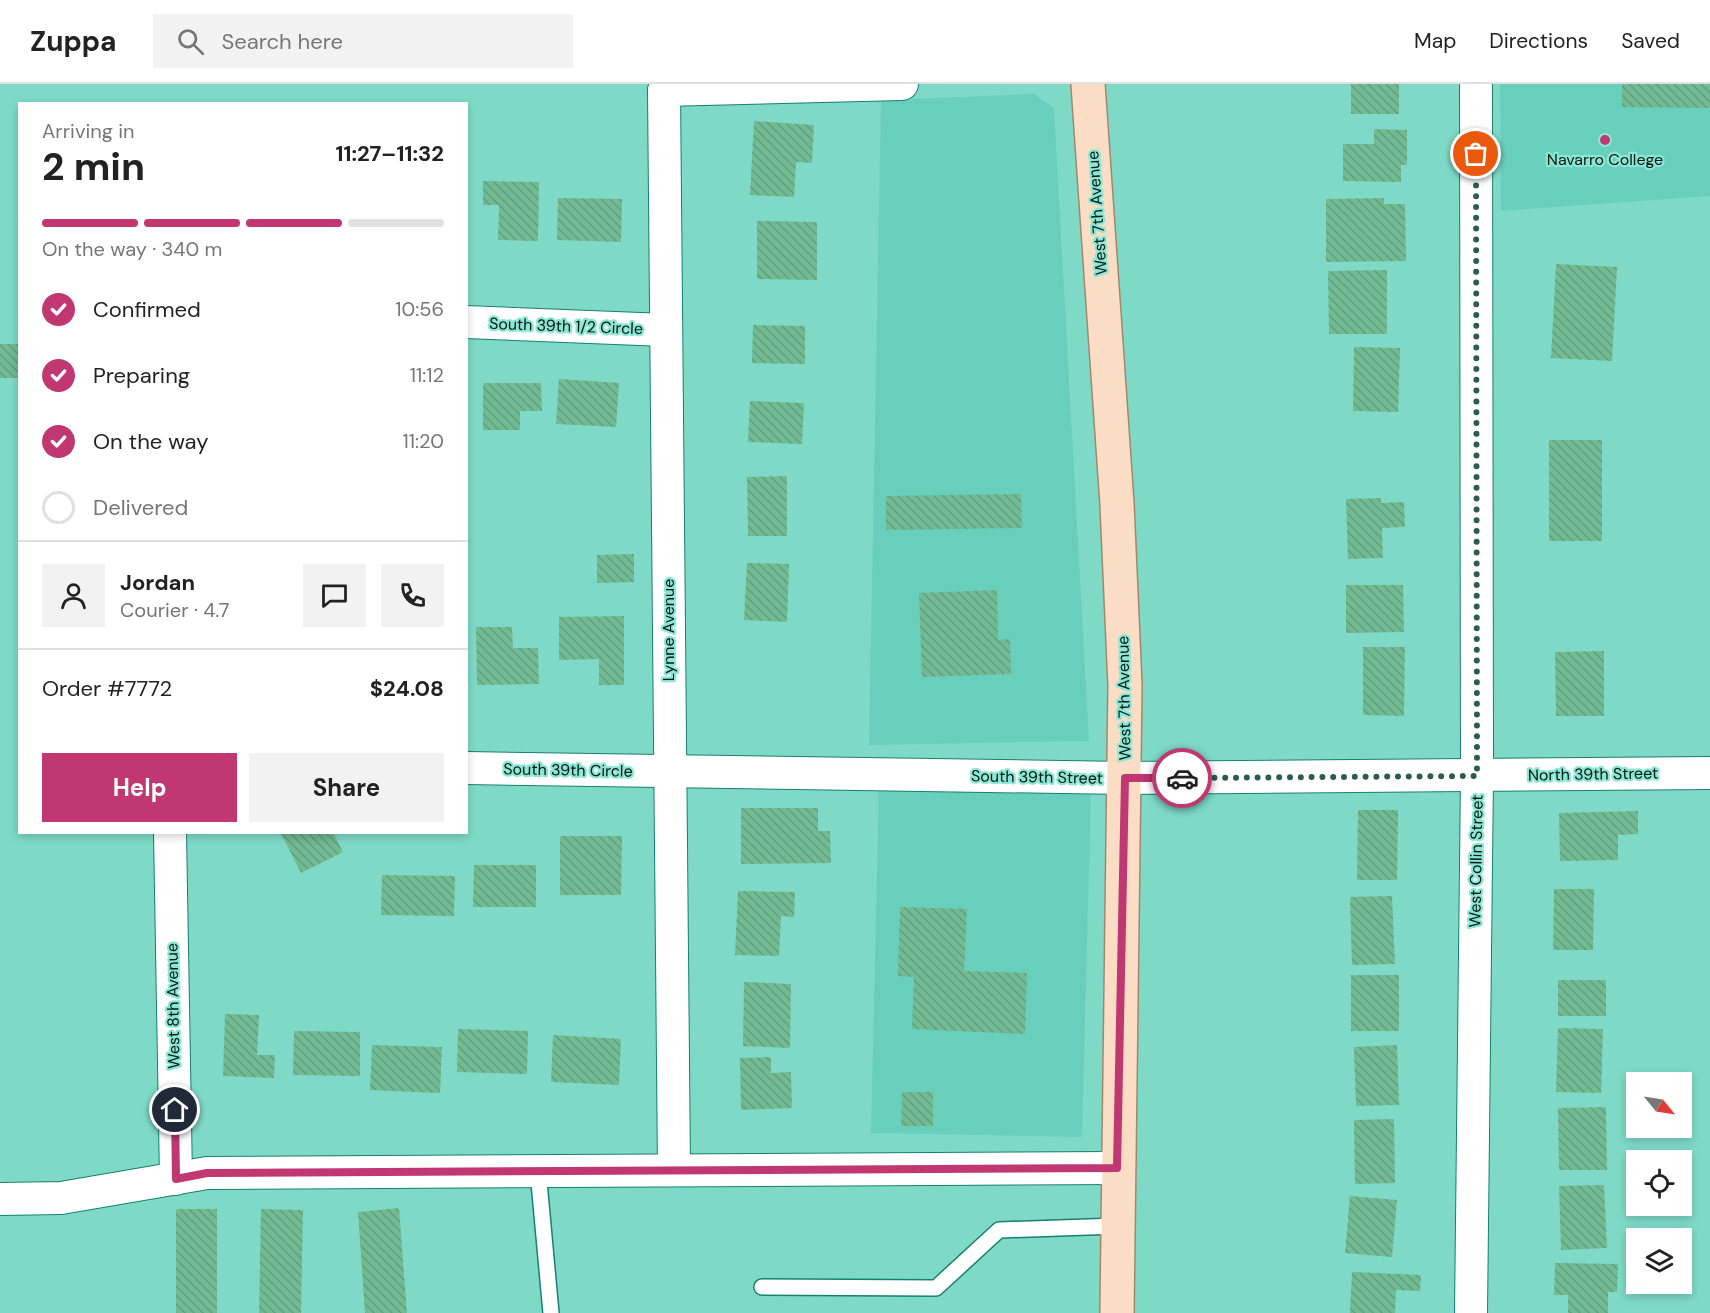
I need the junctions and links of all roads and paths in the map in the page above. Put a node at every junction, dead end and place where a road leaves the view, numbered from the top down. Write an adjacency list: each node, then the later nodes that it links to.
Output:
1 (902, 84): 4 (street)
2 (1088, 84): 11 (main road, West 7th Avenue)
3 (1476, 84): 10 (street, West Collin Street)
4 (671, 88): 6 (street, Lynne Avenue)
5 (468, 322): 6 (street, South 39th 1/2 Circle)
6 (665, 330): 8 (street, Lynne Avenue)
7 (468, 768): 8 (street, South 39th Circle)
8 (669, 773): 11 (street, South 39th Street); 14 (street, Lynne Avenue)
9 (1710, 773): 10 (street, North 39th Street)
10 (1477, 776): 11 (street, South 39th Street); 22 (street, West Collin Street)
11 (1125, 778): 13 (main road, West 7th Avenue)
12 (170, 834): 16 (street, West 8th Avenue)
13 (1117, 1168): 14 (street); 18 (main road, West 7th Avenue)
14 (674, 1170): 15 (street)
15 (538, 1171): 16 (street); 20 (lane)
16 (176, 1179): 17 (street)
17 (0, 1199)
18 (1117, 1226): 19 (lane); 21 (main road, West 7th Avenue)
19 (762, 1287)
20 (551, 1313)
21 (1117, 1313)
22 (1471, 1313)

